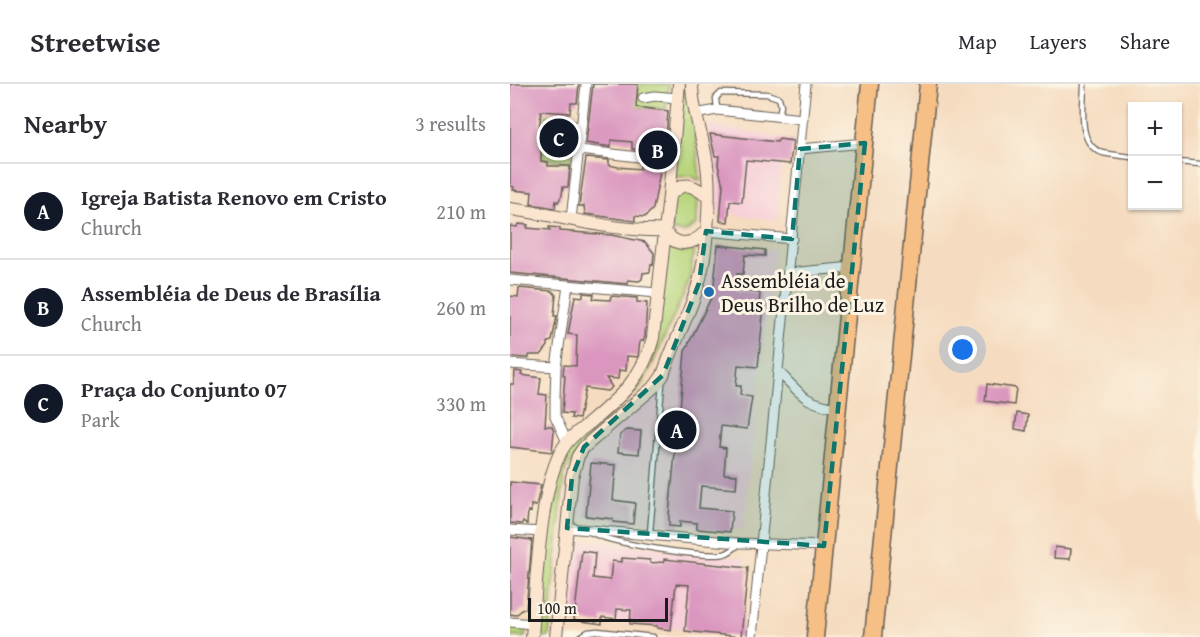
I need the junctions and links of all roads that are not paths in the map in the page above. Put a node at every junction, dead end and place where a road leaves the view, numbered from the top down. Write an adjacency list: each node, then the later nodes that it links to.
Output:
1 (586, 84): 14 (street)
2 (679, 84): 9 (street)
3 (692, 84): 11 (street)
4 (806, 84): 13 (street)
5 (870, 84): 15 (highway)
6 (928, 84): 57 (highway)
7 (1084, 84): 19 (lane)
8 (643, 98): 9 (street)
9 (678, 98): 20 (street)
10 (717, 110): 11 (street); 12 (street); 12 (lane)
11 (695, 114): 24 (street)
12 (779, 116): 13 (street)
13 (803, 119): 16 (street)
14 (581, 126): 17 (street); 18 (street)
15 (865, 143): 16 (street); 30 (highway)
16 (800, 149): 29 (street)
17 (547, 150)
18 (579, 150): 20 (street); 26 (street)
19 (1128, 156)
20 (672, 162): 23 (street)
21 (1182, 162): 22 (lane)
22 (1200, 164)
23 (669, 196): 24 (street); 27 (street)
24 (707, 196): 28 (street)
25 (510, 209): 26 (street)
26 (571, 219): 27 (street)
27 (664, 230): 28 (street); 34 (street)
28 (706, 231): 29 (street); 38 (street)
29 (792, 239): 31 (street)
30 (852, 267): 31 (street); 39 (highway)
31 (789, 273): 37 (street)
32 (510, 280): 33 (street)
33 (568, 285): 34 (street); 36 (street)
34 (657, 293): 40 (street)
35 (510, 364): 36 (street)
36 (556, 368): 40 (street)
37 (779, 372): 39 (street); 47 (street)
38 (663, 375): 41 (street); 45 (lane)
39 (838, 408): 48 (highway)
40 (567, 442): 44 (street)
41 (567, 528): 42 (street); 52 (street)
42 (585, 528): 45 (street); 46 (lane)
43 (510, 530): 44 (street)
44 (542, 532): 50 (street)
45 (650, 533): 46 (street)
46 (740, 543): 47 (street)
47 (761, 544): 48 (street); 55 (street)
48 (824, 546): 56 (highway)
49 (510, 622): 50 (street)
50 (533, 624): 51 (street)
51 (532, 637)
52 (556, 637)
53 (580, 637): 54 (lane)
54 (653, 637)
55 (752, 637)
56 (815, 637)
57 (873, 637)

